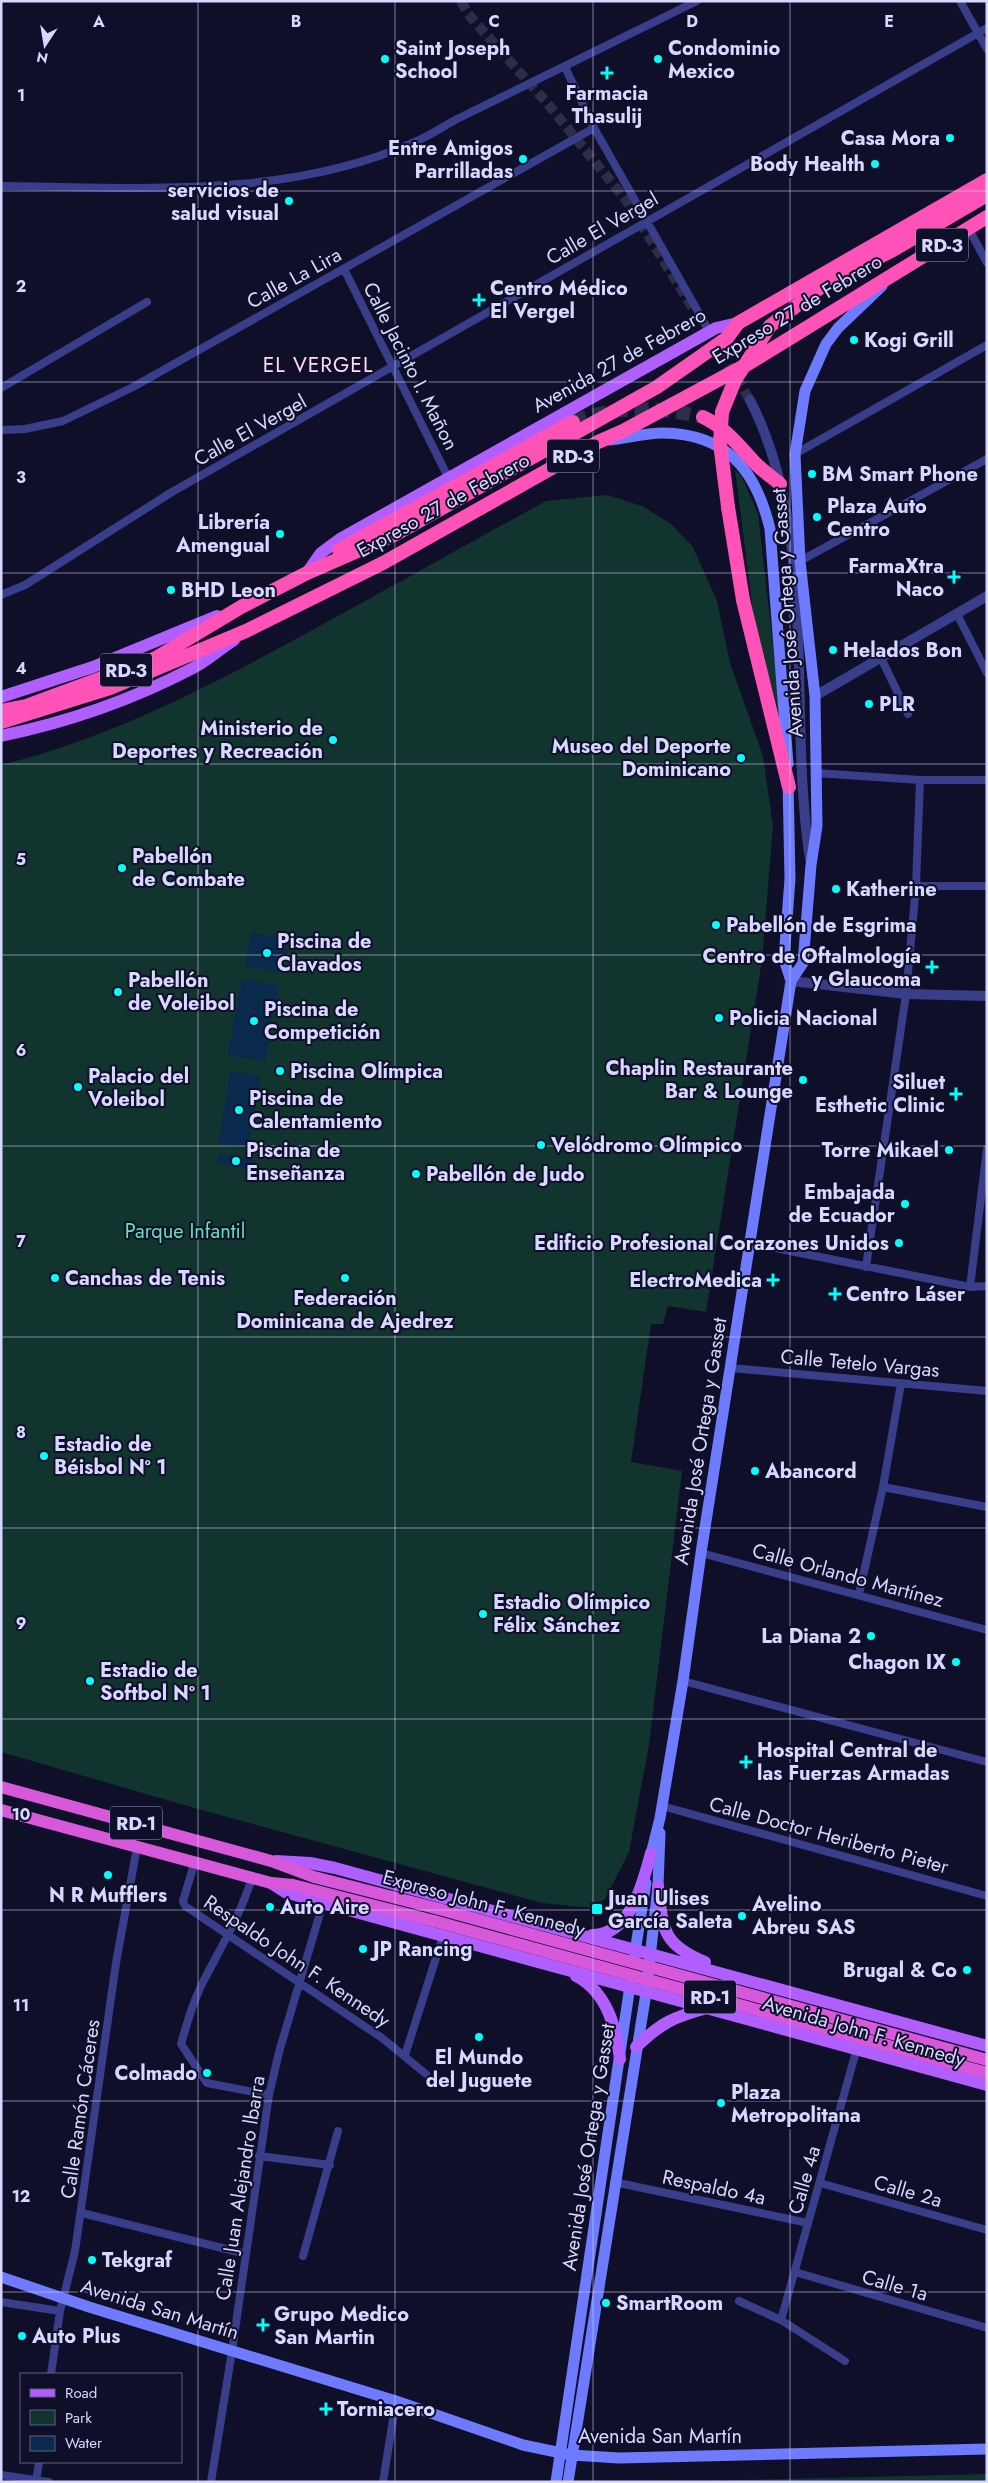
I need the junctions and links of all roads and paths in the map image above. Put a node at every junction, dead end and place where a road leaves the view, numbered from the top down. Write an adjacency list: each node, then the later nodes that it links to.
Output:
1 (696, 1): 6 (street)
2 (960, 1): 4 (street)
3 (987, 28): 4 (street, Calle El Vergel)
4 (978, 34): 5 (street); 12 (street, Calle El Vergel)
5 (987, 49)
6 (565, 67): 7 (street); 9 (street)
7 (594, 128): 12 (street); 15 (street, Calle La Lira)
8 (987, 180): 18 (highway, Avenida 27 de Febrero / RD-3)
9 (1, 186)
10 (987, 195): 50 (highway, bridge)
11 (987, 217): 13 (highway, Expreso 27 de Febrero / RD-3)
12 (645, 222): 19 (street); 21 (street, Calle El Vergel)
13 (969, 229): 14 (street); 16 (highway, Expreso 27 de Febrero / RD-3)
14 (987, 263)
15 (344, 269): 21 (street, Calle Jacinto I. Mañon); 26 (street, Calle La Lira)
16 (896, 273): 27 (highway, Expreso 27 de Febrero / RD-3); 28 (main road, Avenida José Ortega y Gasset)
17 (147, 302): 22 (street)
18 (738, 323): 19 (main road, Avenida 27 de Febrero / RD-3); 33 (highway, Expreso 27 de Febrero / RD-3)
19 (709, 331): 30 (main road, Avenida 27 de Febrero / RD-3)
20 (987, 345): 28 (street)
21 (393, 368): 30 (street, Calle Jacinto I. Mañon); 34 (street, Calle El Vergel)
22 (1, 388)
23 (750, 400): 31 (street)
24 (703, 417): 31 (highway)
25 (573, 422): 33 (highway)
26 (1, 430)
27 (598, 442): 38 (highway, Expreso 27 de Febrero / RD-3); 50 (main road, Avenida José Ortega y Gasset)
28 (795, 454): 32 (main road, Avenida José Ortega y Gasset)
29 (987, 459): 32 (street)
30 (449, 479): 33 (main road, Avenida 27 de Febrero / RD-3)
31 (780, 484): 51 (street)
32 (800, 561): 42 (main road, Avenida José Ortega y Gasset)
33 (311, 568): 36 (highway, Expreso 27 de Febrero / RD-3)
34 (1, 595)
35 (987, 596): 37 (street)
36 (241, 607): 41 (main road, RD-3); 43 (highway, Expreso 27 de Febrero / RD-3)
37 (957, 614): 39 (street); 40 (street)
38 (246, 631): 45 (highway, Expreso 27 de Febrero / RD-3); 46 (main road, RD-3)
39 (881, 658): 42 (street); 44 (street)
40 (987, 673)
41 (2, 694)
42 (816, 696): 47 (main road, Avenida José Ortega y Gasset)
43 (1, 711)
44 (908, 714)
45 (1, 722)
46 (1, 736)
47 (816, 773): 48 (street); 51 (main road, Avenida José Ortega y Gasset)
48 (920, 780): 49 (street); 52 (street)
49 (987, 780)
50 (789, 787): 54 (main road, Avenida José Ortega y Gasset)
51 (811, 865): 54 (main road, Avenida José Ortega y Gasset)
52 (916, 886): 53 (street); 55 (street)
53 (987, 886)
54 (791, 980): 55 (street); 58 (main road, Avenida José Ortega y Gasset)
55 (906, 994): 56 (street); 59 (street)
56 (987, 996)
57 (987, 1149): 61 (street)
58 (750, 1243): 59 (street); 62 (main road, Avenida José Ortega y Gasset)
59 (866, 1267): 61 (street)
60 (987, 1286): 61 (street)
61 (970, 1287)
62 (730, 1368): 63 (street, Calle Tetelo Vargas); 67 (main road, Avenida José Ortega y Gasset)
63 (901, 1383): 64 (street, Calle Tetelo Vargas); 65 (street)
64 (987, 1391)
65 (883, 1487): 66 (street); 68 (street)
66 (987, 1507)
67 (701, 1553): 68 (street, Calle Orlando Martínez); 70 (main road, Avenida José Ortega y Gasset)
68 (859, 1594): 69 (street, Calle Orlando Martínez)
69 (987, 1630)
70 (684, 1682): 71 (street); 73 (main road, Avenida José Ortega y Gasset)
71 (987, 1762)
72 (1, 1787): 79 (highway, Expreso John F. Kennedy / RD-1)
73 (662, 1806): 75 (main road, Avenida José Ortega y Gasset); 83 (street, Calle Doctor Heriberto Pieter)
74 (1, 1810): 76 (highway, Expreso John F. Kennedy / RD-1)
75 (660, 1818): 77 (main road, Avenida José Ortega y Gasset); 82 (main road, Avenida José Ortega y Gasset)
76 (137, 1847): 78 (highway, Expreso John F. Kennedy / RD-1); 115 (street, Calle Ramón Cáceres)
77 (651, 1853): 86 (main road); 89 (main road, Avenida José Ortega y Gasset)
78 (195, 1861): 80 (highway, Expreso John F. Kennedy / RD-1); 87 (street, Respaldo John F. Kennedy)
79 (271, 1861): 85 (main road, Avenida John F. Kennedy / RD-1); 105 (highway, Expreso John F. Kennedy / RD-1, bridge)
80 (252, 1878): 81 (highway, Expreso John F. Kennedy / RD-1); 87 (street)
81 (271, 1883): 84 (main road, Avenida John F. Kennedy / RD-1); 106 (highway, Expreso John F. Kennedy / RD-1, bridge)
82 (658, 1886): 90 (main road, Avenida José Ortega y Gasset); 93 (main road)
83 (987, 1896)
84 (323, 1903): 88 (main road, Avenida John F. Kennedy / RD-1); 94 (street, Calle Juan Alejandro lbarra)
85 (530, 1921): 86 (main road, Avenida John F. Kennedy / RD-1); 91 (main road)
86 (580, 1935): 89 (main road, Avenida John F. Kennedy / RD-1)
87 (229, 1936): 94 (street, Respaldo John F. Kennedy); 109 (street)
88 (443, 1936): 91 (main road, Avenida John F. Kennedy / RD-1); 103 (street)
89 (635, 1949): 90 (main road, Avenida John F. Kennedy / RD-1); 96 (main road, Avenida José Ortega y Gasset)
90 (650, 1954): 93 (main road, Avenida John F. Kennedy / RD-1); 97 (main road, Avenida José Ortega y Gasset)
91 (523, 1957): 92 (main road, Avenida John F. Kennedy / RD-1)
92 (556, 1966): 96 (main road, Avenida John F. Kennedy / RD-1); 104 (main road)
93 (739, 1978): 95 (main road, Avenida John F. Kennedy / RD-1)
94 (299, 1982): 103 (street, Respaldo John F. Kennedy); 109 (street, Calle Juan Alejandro lbarra)
95 (759, 1983): 99 (main road); 100 (main road, Avenida John F. Kennedy / RD-1)
96 (630, 1989): 97 (main road, Avenida John F. Kennedy / RD-1); 104 (main road, Avenida José Ortega y Gasset)
97 (646, 1993): 98 (main road, Avenida John F. Kennedy / RD-1); 101 (main road, Avenida José Ortega y Gasset)
98 (710, 2008): 99 (main road, Avenida John F. Kennedy / RD-1); 101 (main road)
99 (750, 2019): 102 (main road, Avenida John F. Kennedy / RD-1)
100 (987, 2046)
101 (636, 2047): 113 (main road, Avenida José Ortega y Gasset)
102 (858, 2048): 108 (main road, Avenida John F. Kennedy / RD-1); 114 (street, Calle 4a)
103 (405, 2055): 107 (street, Respaldo John F. Kennedy)
104 (620, 2059): 133 (main road, Avenida José Ortega y Gasset)
105 (987, 2060)
106 (987, 2073)
107 (426, 2074)
108 (987, 2085)
109 (269, 2096): 111 (street, Calle Juan Alejandro lbarra)
110 (338, 2131): 112 (street)
111 (259, 2156): 112 (street); 118 (street, Calle Juan Alejandro lbarra)
112 (330, 2165): 119 (street)
113 (614, 2182): 116 (street, Respaldo 4a); 133 (main road, Avenida José Ortega y Gasset)
114 (820, 2183): 116 (street, Calle 4a); 117 (street, Calle 2a)
115 (82, 2213): 118 (street); 122 (street, Calle Ramón Cáceres)
116 (808, 2223): 120 (street, Calle 4a)
117 (987, 2230)
118 (246, 2254): 128 (street, Calle Juan Alejandro lbarra)
119 (303, 2256)
120 (794, 2272): 126 (street, Calle 4a); 127 (street, Calle 1a)
121 (1, 2277): 122 (main road, Avenida San Martín)
122 (64, 2298): 125 (street, Calle Ramón Cáceres); 128 (main road, Avenida San Martín)
123 (739, 2301): 126 (street)
124 (1, 2302): 125 (street)
125 (60, 2311): 130 (street, Calle Ramón Cáceres)
126 (781, 2320): 129 (street)
127 (987, 2328)
128 (232, 2350): 131 (main road, Avenida San Martín); 138 (street, Calle Juan Alejandro lbarra)
129 (845, 2361)
130 (51, 2373)
131 (396, 2401): 133 (main road, Avenida San Martín); 139 (street)
132 (987, 2449): 133 (main road, Avenida San Martín)
133 (566, 2454): 140 (main road, Avenida José Ortega y Gasset); 141 (main road, Avenida José Ortega y Gasset)
134 (39, 2463): 136 (street)
135 (1, 2474): 136 (street)
136 (36, 2481): 137 (street)
137 (50, 2482)
138 (210, 2482)
139 (384, 2482)
140 (556, 2482)
141 (568, 2482)

